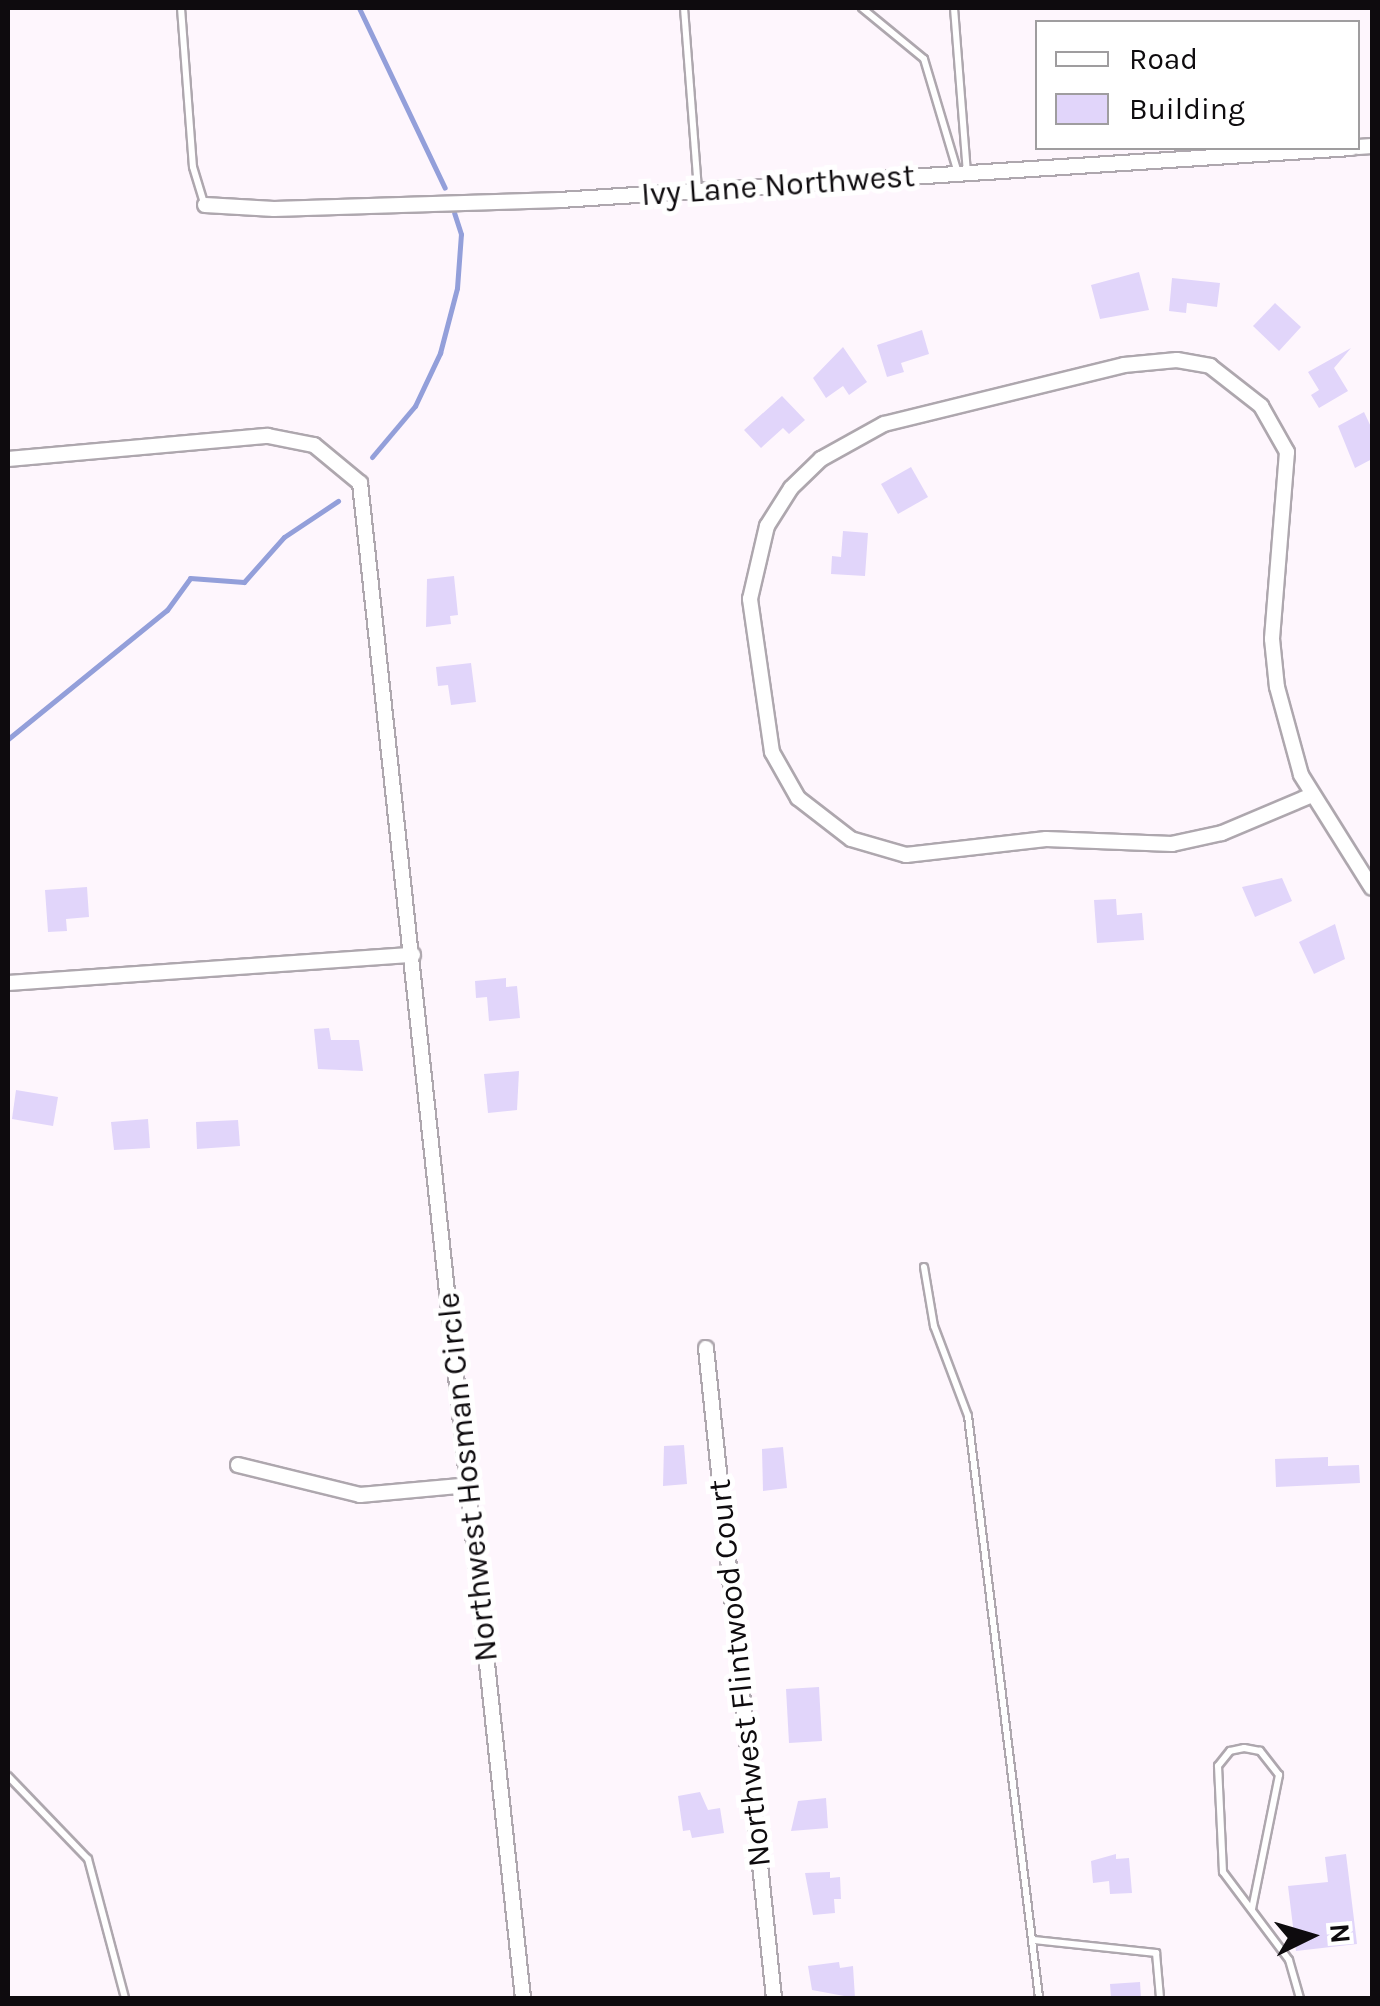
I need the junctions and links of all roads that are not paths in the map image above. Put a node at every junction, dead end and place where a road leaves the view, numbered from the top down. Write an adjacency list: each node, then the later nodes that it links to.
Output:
1 (181, 8): 8 (lane)
2 (684, 8): 7 (lane)
3 (862, 8): 6 (lane)
4 (954, 8): 6 (lane)
5 (1312, 150): 6 (street, Ivy Lane Northwest)
6 (962, 175): 7 (street, Ivy Lane Northwest)
7 (698, 192): 8 (street, Ivy Lane Northwest)
8 (205, 205)
9 (8, 458): 12 (street, Northwest Hosman Circle)
10 (1312, 795): 10 (street); 11 (street)
11 (1372, 888)
12 (413, 955): 13 (street); 17 (street, Northwest Hosman Circle)
13 (8, 983)
14 (924, 1267): 20 (lane)
15 (706, 1348): 23 (street, Northwest Flintwood Court)
16 (238, 1465): 17 (street)
17 (469, 1485): 22 (street, Northwest Hosman Circle)
18 (8, 1776): 21 (lane)
19 (1252, 1909): 19 (lane); 26 (lane)
20 (1034, 1940): 24 (lane); 25 (lane)
21 (125, 1998)
22 (523, 1998)
23 (774, 1998)
24 (1039, 1998)
25 (1160, 1998)
26 (1300, 1998)

